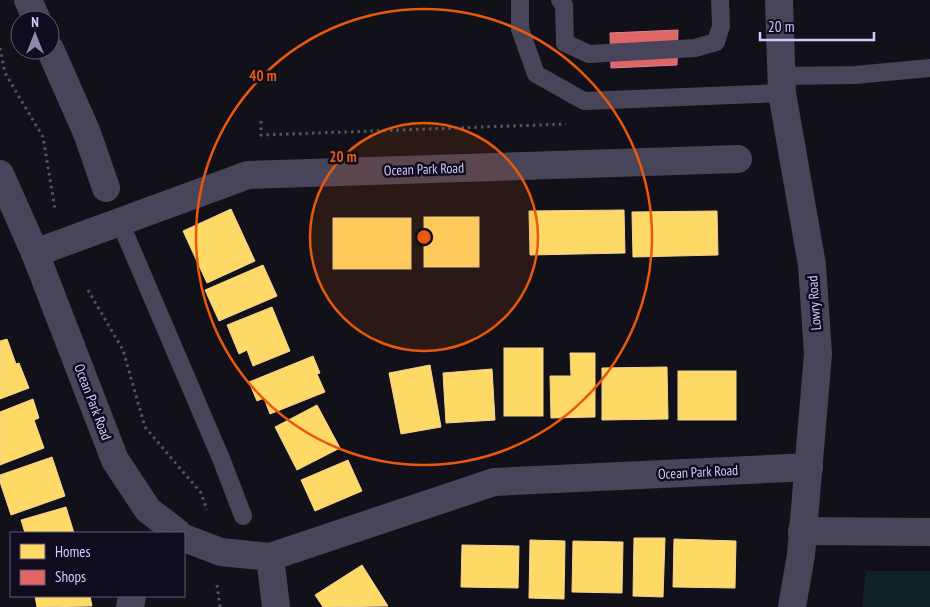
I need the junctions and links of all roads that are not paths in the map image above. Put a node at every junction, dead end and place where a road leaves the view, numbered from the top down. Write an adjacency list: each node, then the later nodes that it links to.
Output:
1 (520, 0): 7 (lane)
2 (560, 0): 3 (lane)
3 (720, 0)
4 (779, 0): 7 (street, Lowry Road)
5 (55, 60): 10 (street)
6 (930, 68): 7 (lane)
7 (782, 84): 13 (street, Lowry Road)
8 (738, 160): 11 (street, Ocean Park Road)
9 (0, 174): 12 (street, Ocean Park Road)
10 (106, 188)
11 (120, 222): 12 (street, Ocean Park Road); 14 (lane)
12 (35, 253): 16 (street, Ocean Park Road)
13 (809, 466): 15 (street, Lowry Road); 19 (street, Ocean Park Road)
14 (243, 516)
15 (802, 531): 17 (street); 21 (street, Lowry Road)
16 (176, 532)
17 (930, 532)
18 (185, 539): 19 (street, Ocean Park Road)
19 (270, 557): 20 (street)
20 (276, 607)
21 (792, 607)

